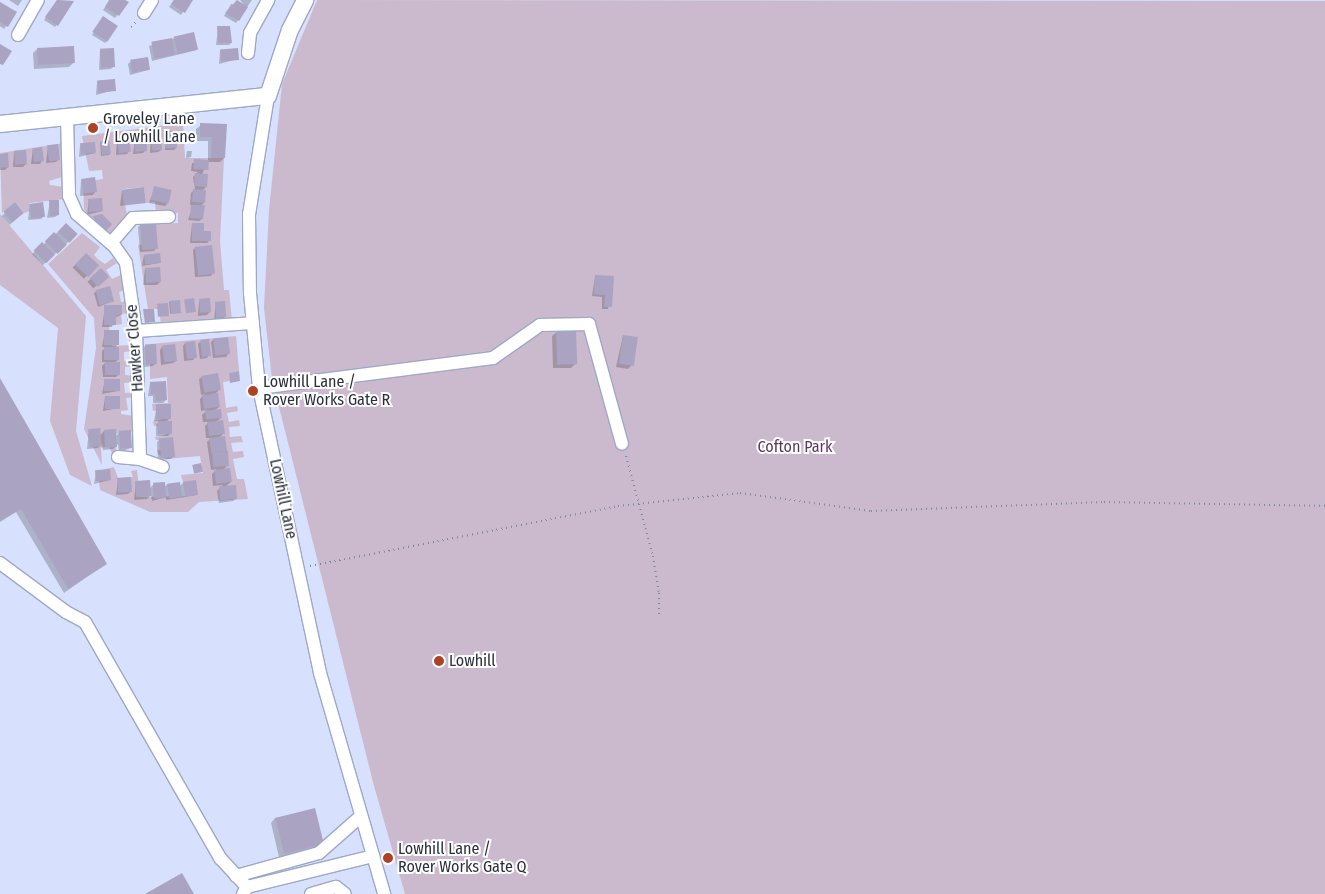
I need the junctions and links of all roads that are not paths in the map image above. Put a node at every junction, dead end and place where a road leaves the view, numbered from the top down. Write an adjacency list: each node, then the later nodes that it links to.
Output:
1 (38, 0): 6 (street)
2 (152, 0): 5 (street)
3 (268, 0): 7 (street)
4 (305, 0): 8 (main road)
5 (144, 13)
6 (18, 35)
7 (248, 53)
8 (268, 96): 9 (main road); 13 (street, Lowhill Lane)
9 (67, 117): 10 (main road); 12 (street, Hawker Close)
10 (0, 124)
11 (169, 217): 12 (street)
12 (111, 243): 14 (street, Hawker Close)
13 (252, 323): 14 (street); 15 (street, Lowhill Lane)
14 (136, 331): 18 (street, Hawker Close)
15 (258, 388): 16 (street); 21 (street, Lowhill Lane)
16 (622, 444)
17 (118, 457): 18 (street)
18 (140, 459): 19 (street)
19 (163, 468)
20 (0, 563): 23 (street)
21 (361, 816): 22 (street, Lowhill Lane); 23 (street)
22 (373, 856): 24 (street); 27 (street, Lowhill Lane)
23 (236, 876): 24 (street)
24 (245, 891)
25 (311, 894): 26 (street)
26 (345, 894)
27 (384, 894)

